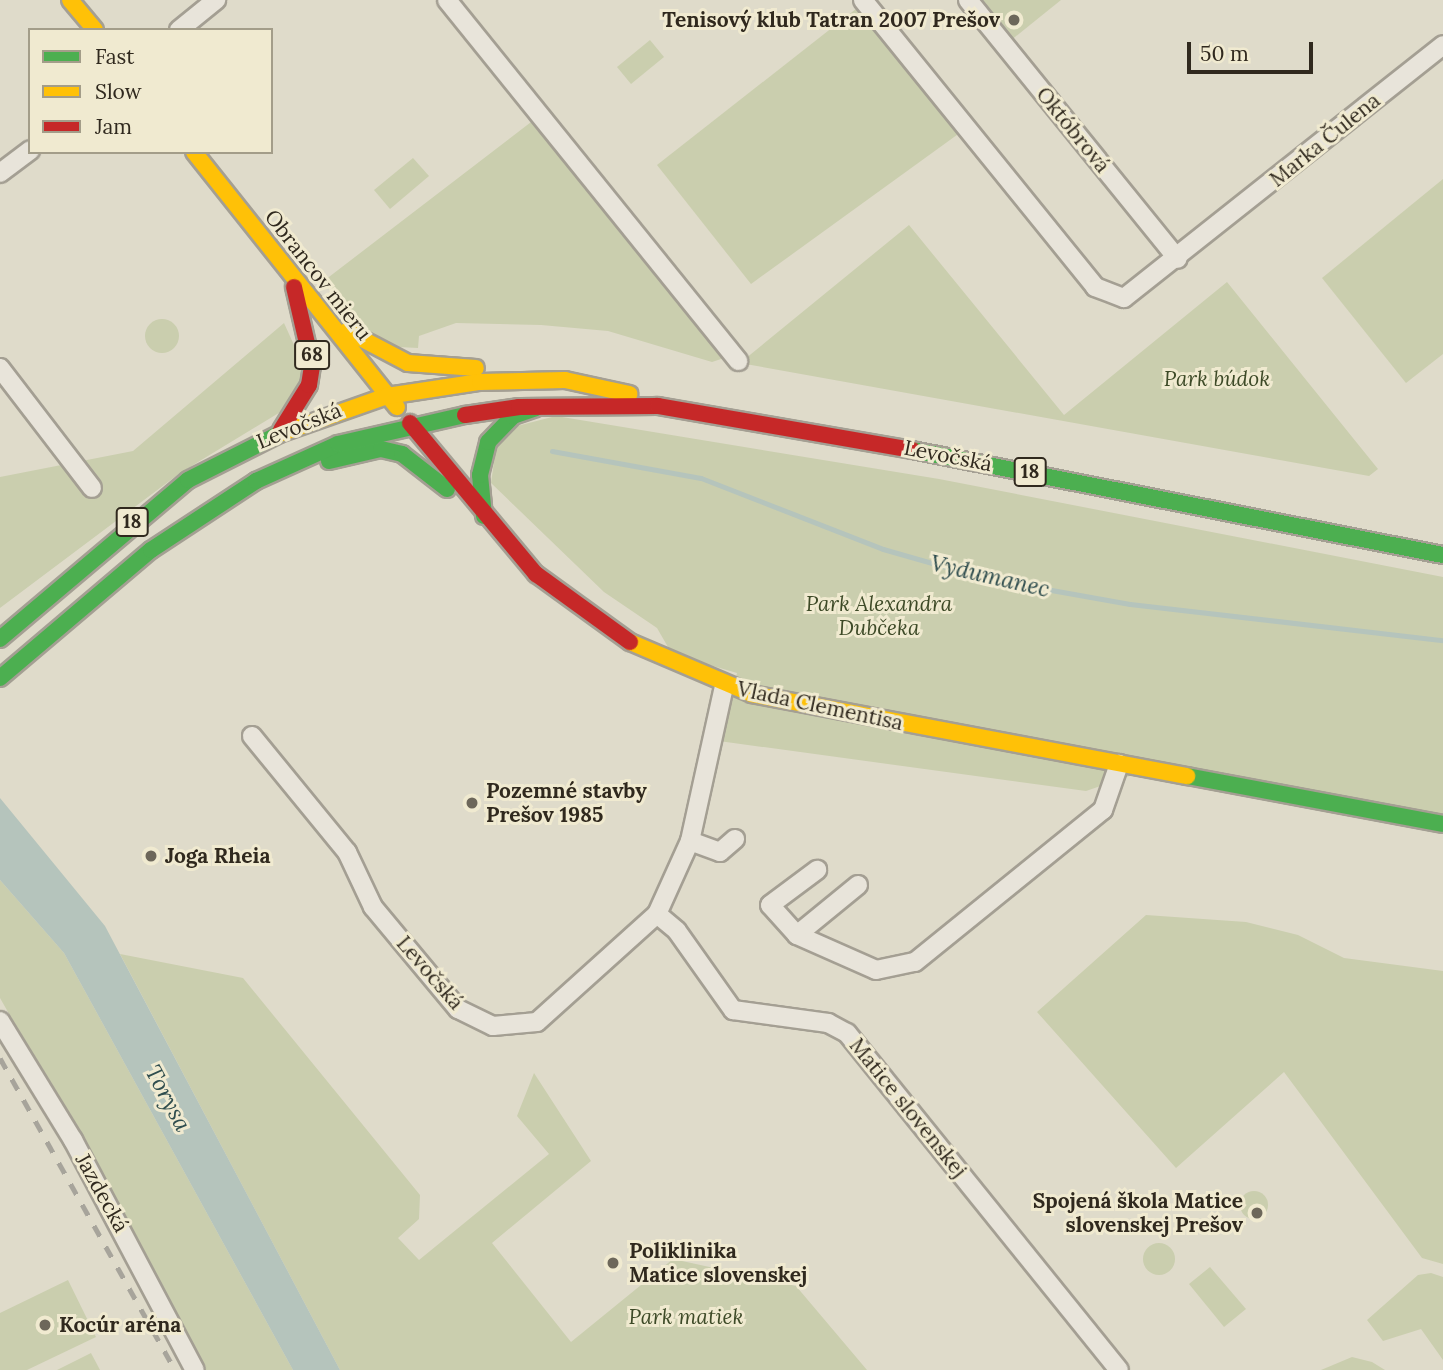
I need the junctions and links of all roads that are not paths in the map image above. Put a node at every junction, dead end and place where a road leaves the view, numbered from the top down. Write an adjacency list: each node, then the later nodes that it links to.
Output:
1 (71, 0): 6 (main road)
2 (215, 0): 7 (street)
3 (447, 0): 14 (street)
4 (863, 0): 12 (street)
5 (968, 0): 12 (street, Októbrová)
6 (93, 28)
7 (181, 28)
8 (1443, 45): 12 (street, Marka Čulena)
9 (28, 151): 11 (street)
10 (196, 154): 13 (main road, Obrancov mieru / 68)
11 (0, 173)
12 (1178, 259)
13 (291, 274): 16 (main road); 17 (main road, Obrancov mieru / 68); 21 (main road, 68)
14 (738, 361)
15 (0, 368): 22 (street)
16 (565, 380): 17 (main road, Levočská / 18); 19 (main road, Levočská / 18)
17 (387, 396): 20 (main road, Obrancov mieru / 68); 21 (main road, Levočská / 18)
18 (556, 404): 19 (main road, Levočská / 18); 20 (main road, Levočská / 18); 23 (main road)
19 (658, 406): 25 (main road, Levočská / 18)
20 (410, 423): 23 (main road, Vlada Clementisa); 24 (main road, Levočská / 18)
21 (281, 430): 28 (main road, Levočská / 18)
22 (92, 488)
23 (485, 518): 24 (main road); 30 (main road, Vlada Clementisa)
24 (191, 520): 29 (main road, Levočská / 18)
25 (1401, 542): 26 (main road, Levočská / 18); 27 (main road, Levočská / 18)
26 (1443, 546)
27 (1443, 555)
28 (0, 639)
29 (0, 678)
30 (724, 686): 32 (main road, Vlada Clementisa); 35 (street)
31 (252, 736): 38 (street, Levočská)
32 (1119, 764): 33 (main road, Vlada Clementisa); 39 (street)
33 (1443, 824)
34 (735, 839): 35 (street)
35 (690, 841): 38 (street)
36 (817, 870): 39 (street)
37 (858, 885): 39 (street)
38 (657, 914): 42 (street, Matice slovenskej)
39 (797, 935)
40 (0, 1021): 41 (street, Jazdecká)
41 (195, 1370)
42 (1119, 1370)

